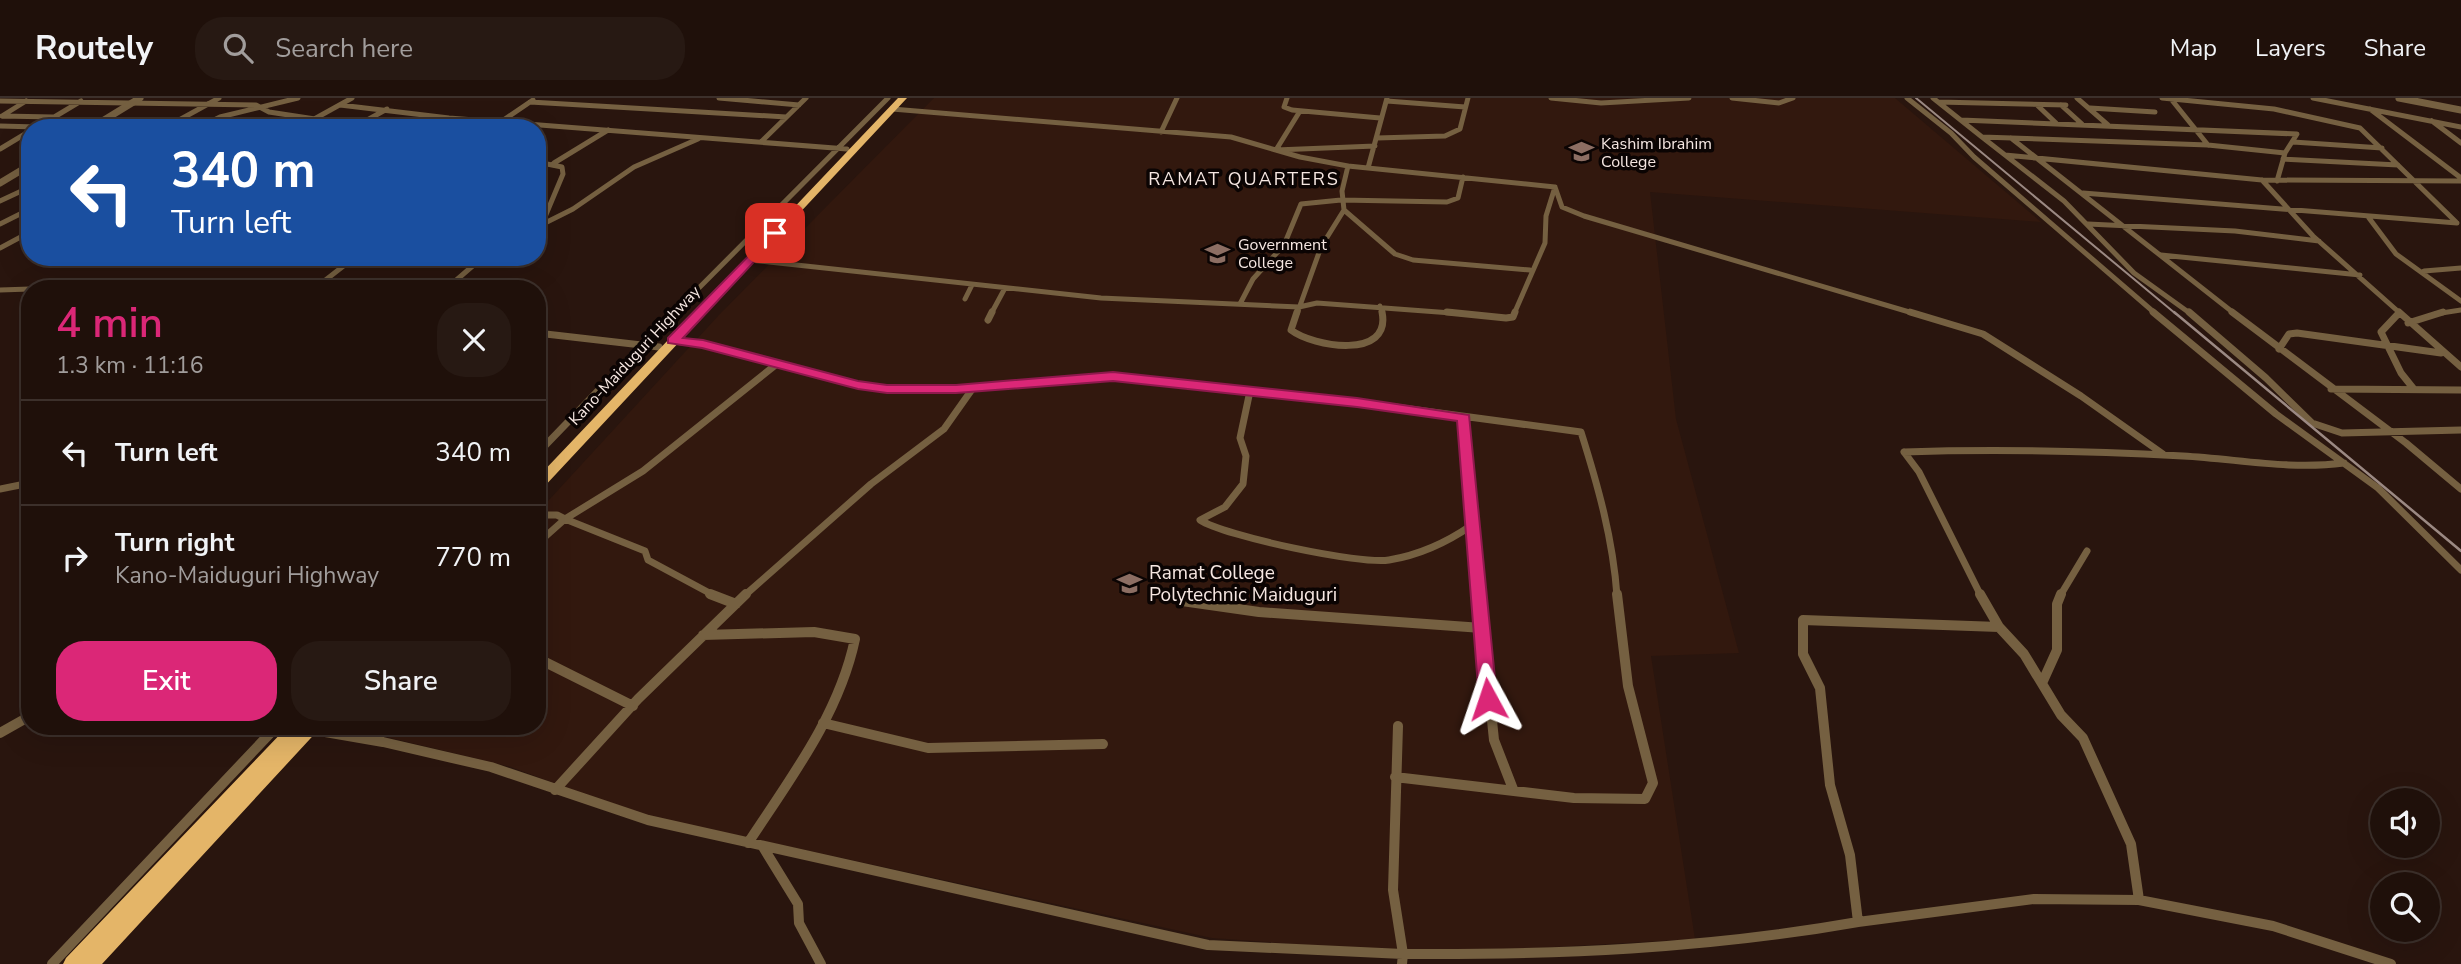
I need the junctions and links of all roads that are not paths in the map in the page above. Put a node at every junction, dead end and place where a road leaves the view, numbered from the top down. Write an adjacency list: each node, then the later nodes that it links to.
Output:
1 (219, 98): 29 (street)
2 (298, 98): 34 (street)
3 (352, 98): 30 (street)
4 (719, 98): 31 (street)
5 (806, 98): 31 (street)
6 (903, 98): 28 (highway, Kano-Maiduguri Highway)
7 (1177, 98): 64 (street)
8 (1287, 98): 39 (street)
9 (1468, 98): 33 (street)
10 (1551, 98): 11 (street)
11 (1689, 98)
12 (1732, 98): 13 (street)
13 (1793, 98)
14 (1907, 98): 154 (street)
15 (2077, 98): 35 (street)
16 (2162, 98): 22 (street)
17 (2313, 98): 37 (street)
18 (2399, 98): 38 (street)
19 (30, 99): 20 (street); 27 (street); 41 (street)
20 (83, 99): 24 (street); 42 (street)
21 (1387, 99): 33 (street); 44 (street)
22 (2171, 99): 23 (street); 63 (street)
23 (2179, 99): 75 (street)
24 (136, 100): 29 (street); 46 (street)
25 (533, 100): 43 (street); 52 (street)
26 (1936, 100): 32 (street); 53 (street)
27 (0, 101)
28 (891, 102): 64 (street); 77 (highway, Kano-Maiduguri Highway); 113 (highway, Kano-Maiduguri Highway)
29 (209, 105): 34 (street); 47 (street)
30 (340, 105): 36 (street); 49 (street)
31 (799, 105): 43 (street)
32 (2037, 105): 55 (street); 56 (street)
33 (1465, 107): 68 (street)
34 (264, 108): 48 (street); 49 (street)
35 (2090, 108): 40 (street); 58 (street)
36 (387, 109): 50 (street); 51 (street)
37 (2370, 109): 54 (street); 90 (street)
38 (2461, 110)
39 (1300, 111): 44 (street); 78 (street)
40 (2155, 112)
41 (1, 117): 42 (street)
42 (53, 117): 45 (street)
43 (786, 117): 70 (street)
44 (1380, 118): 68 (street)
45 (50, 119)
46 (105, 119)
47 (182, 119)
48 (216, 119)
49 (315, 119)
50 (369, 119)
51 (483, 119)
52 (505, 119)
53 (1961, 120): 55 (street); 66 (street)
54 (2432, 121): 61 (street); 72 (street)
55 (2056, 123): 56 (street)
56 (2082, 124): 58 (street)
57 (546, 125): 62 (street)
58 (2108, 125): 63 (street)
59 (0, 126): 60 (street)
60 (21, 127)
61 (2461, 127)
62 (608, 130): 67 (street); 83 (street)
63 (2196, 130): 71 (street); 73 (street)
64 (1161, 132): 78 (street)
65 (21, 136): 76 (street)
66 (1982, 137): 69 (street); 79 (street)
67 (701, 138): 70 (street); 104 (street)
68 (1377, 138): 74 (street)
69 (2011, 138): 73 (street); 80 (street)
70 (761, 142): 77 (street)
71 (2293, 142): 75 (street); 81 (street)
72 (2461, 143)
73 (2208, 145): 81 (street)
74 (1375, 146): 78 (street); 86 (street)
75 (2382, 148): 84 (street)
76 (0, 149)
77 (842, 149): 137 (street); 139 (highway, Kano-Maiduguri Highway)
78 (1276, 150): 85 (street)
79 (2005, 155): 80 (street); 106 (street)
80 (2032, 156): 89 (street); 96 (street)
81 (2284, 156): 84 (street); 91 (street)
82 (546, 163): 83 (street)
83 (554, 163): 99 (street)
84 (2398, 165): 92 (street)
85 (1349, 166): 86 (street); 97 (street)
86 (1368, 168): 88 (street)
87 (21, 171): 93 (street)
88 (1463, 177): 94 (street); 97 (street)
89 (2262, 180): 91 (street); 100 (street)
90 (2461, 180): 92 (street)
91 (2277, 181): 92 (street)
92 (2413, 182): 107 (street)
93 (0, 183)
94 (1555, 187): 117 (street); 153 (street)
95 (21, 191): 98 (street)
96 (2081, 193): 100 (street); 108 (street)
97 (1341, 200): 101 (street); 128 (street)
98 (0, 201)
99 (546, 208)
100 (2289, 209): 103 (street); 110 (street)
101 (1344, 210): 117 (street); 130 (street)
102 (21, 214): 105 (street)
103 (2370, 218): 107 (street); 118 (street)
104 (546, 222)
105 (0, 224)
106 (2088, 224): 108 (street); 151 (street)
107 (2459, 224)
108 (2123, 225): 110 (street); 112 (street)
109 (21, 237): 111 (street)
110 (2320, 241): 119 (street)
111 (0, 248)
112 (2161, 255): 119 (street); 140 (street)
113 (750, 260): 122 (street); 136 (highway, Kano-Maiduguri Highway)
114 (343, 266): 120 (street)
115 (473, 266): 121 (street)
116 (2461, 268): 118 (street)
117 (1531, 270): 129 (street)
118 (2424, 271): 127 (street)
119 (2361, 276): 132 (street)
120 (326, 280)
121 (456, 280)
122 (972, 285): 123 (street); 126 (street)
123 (1005, 288): 128 (street); 133 (street)
124 (21, 289): 125 (street)
125 (0, 290)
126 (965, 299)
127 (2461, 300)
128 (1241, 302): 130 (street)
129 (1381, 306): 130 (street); 130 (street)
130 (1299, 307)
131 (2461, 310): 134 (street)
132 (2398, 314): 134 (street); 138 (street)
133 (988, 320)
134 (2408, 323): 141 (street)
135 (546, 333): 137 (street)
136 (673, 341): 142 (street); 156 (highway, Kano-Maiduguri Highway)
137 (641, 345): 139 (street); 152 (street)
138 (2389, 345): 140 (street); 141 (street); 145 (street)
139 (659, 347): 155 (highway, Kano-Maiduguri Highway)
140 (2278, 349): 146 (street)
141 (2444, 353): 143 (street)
142 (778, 363): 144 (street); 163 (street)
143 (2461, 367)
144 (973, 388): 148 (street); 169 (street)
145 (2413, 388): 146 (street); 147 (street)
146 (2331, 390): 151 (street)
147 (2461, 390)
148 (1250, 391): 149 (street); 164 (street)
149 (1464, 418): 164 (street); 186 (street)
150 (2461, 430): 151 (street)
151 (2388, 432): 157 (street)
152 (546, 445)
153 (2163, 454): 154 (street); 170 (street)
154 (2344, 463): 167 (street)
155 (546, 466)
156 (546, 476)
157 (2448, 479): 158 (street); 161 (street)
158 (2461, 480)
159 (21, 485): 160 (street)
160 (0, 489)
161 (2461, 489)
162 (546, 515): 163 (street)
163 (565, 519): 165 (street); 169 (street)
164 (1472, 525): 171 (street)
165 (546, 536)
166 (2087, 551): 174 (street)
167 (2461, 570)
168 (1182, 601): 171 (street)
169 (736, 604): 172 (street)
170 (1999, 627): 174 (street); 191 (street)
171 (1482, 628): 186 (street)
172 (704, 635): 175 (street); 177 (street)
173 (546, 662): 175 (street)
174 (2043, 681): 190 (street)
175 (633, 706): 187 (street)
176 (21, 721): 179 (street)
177 (823, 723): 184 (street); 188 (street)
178 (1398, 726): 185 (street)
179 (0, 733)
180 (268, 735): 193 (street)
181 (297, 735): 194 (highway)
182 (298, 735): 195 (highway)
183 (350, 735): 187 (street)
184 (1103, 744)
185 (1395, 777): 186 (street); 192 (street)
186 (1513, 789)
187 (555, 790): 188 (street)
188 (748, 843): 189 (street)
189 (763, 847): 192 (street); 196 (street)
190 (2139, 900): 191 (street); 197 (street)
191 (1858, 922): 192 (street)
192 (1403, 959)
193 (52, 964)
194 (73, 964)
195 (89, 964)
196 (821, 964)
197 (2391, 964)

